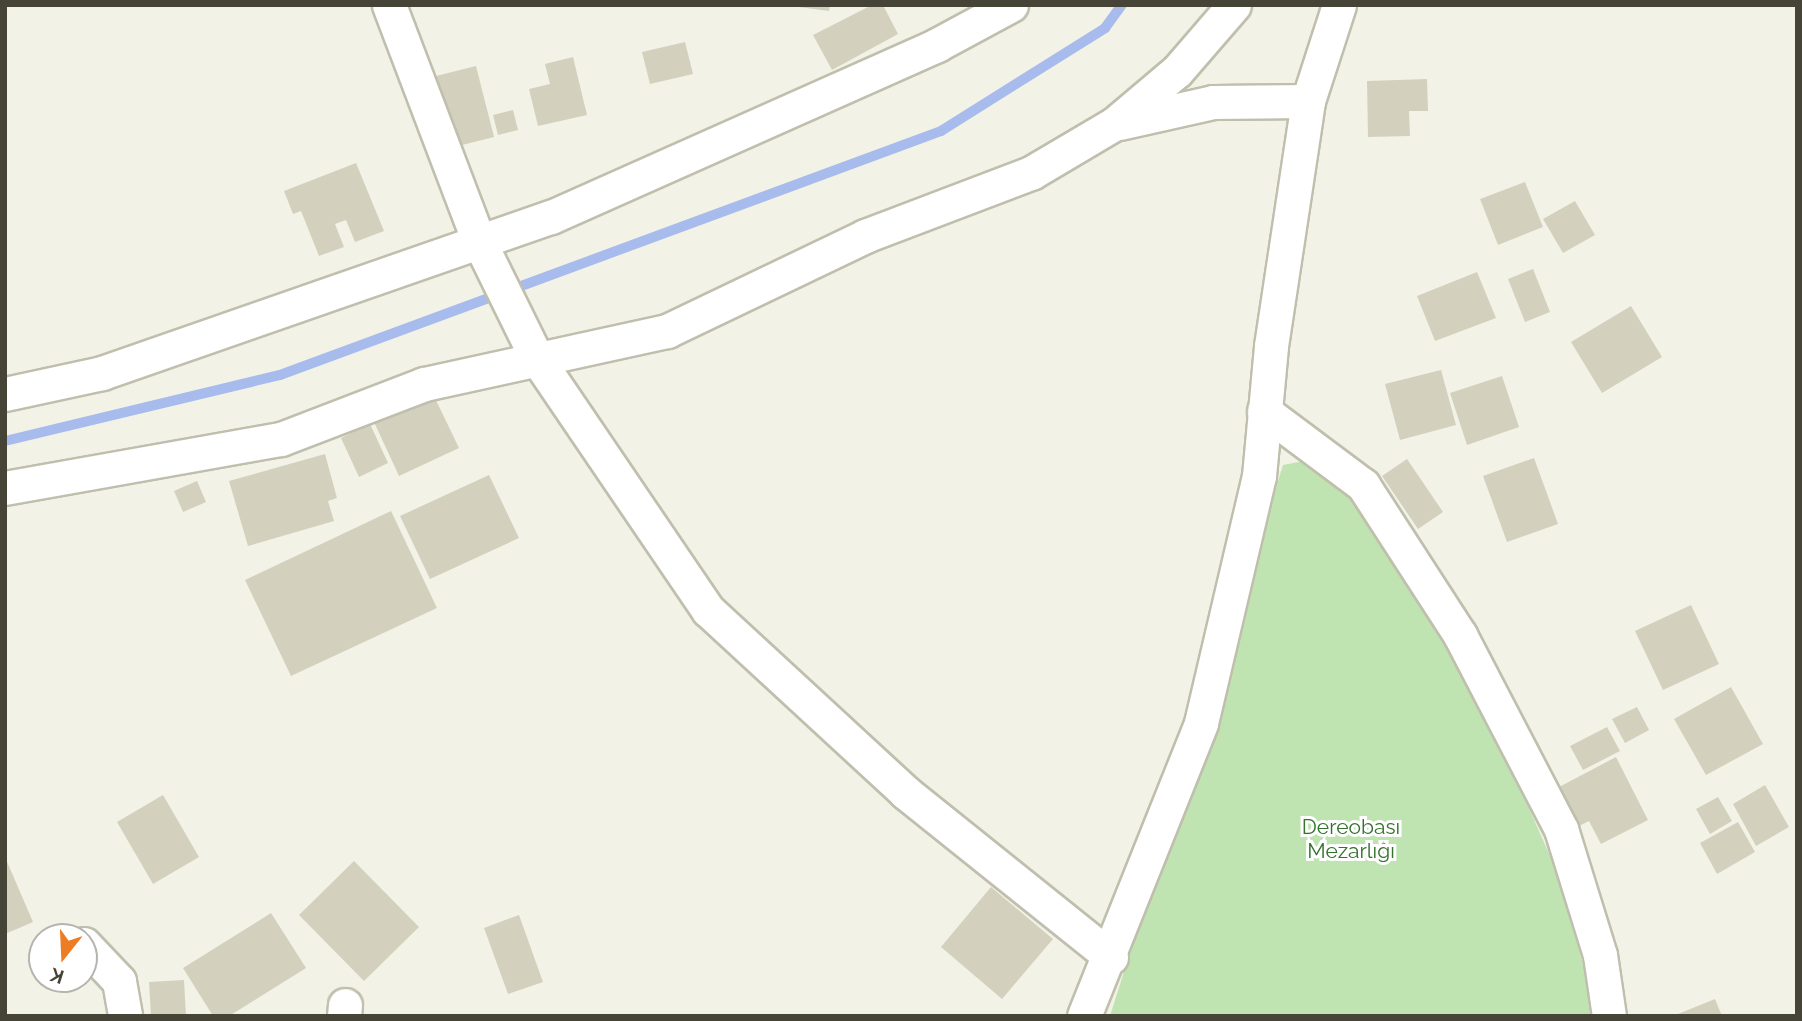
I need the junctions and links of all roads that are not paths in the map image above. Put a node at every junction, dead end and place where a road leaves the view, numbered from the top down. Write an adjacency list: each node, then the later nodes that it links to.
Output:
1 (389, 5): 7 (street)
2 (1011, 5): 7 (street)
3 (1234, 5): 6 (street)
4 (1339, 5): 5 (street)
5 (1308, 101): 6 (street); 10 (street)
6 (1114, 124): 8 (street)
7 (478, 239): 8 (street); 9 (street)
8 (536, 357): 11 (street); 12 (street)
9 (5, 394)
10 (1264, 411): 12 (street); 16 (street)
11 (5, 488)
12 (1111, 957): 15 (street)
13 (98, 961): 14 (street)
14 (124, 1016)
15 (1084, 1016)
16 (1609, 1016)

